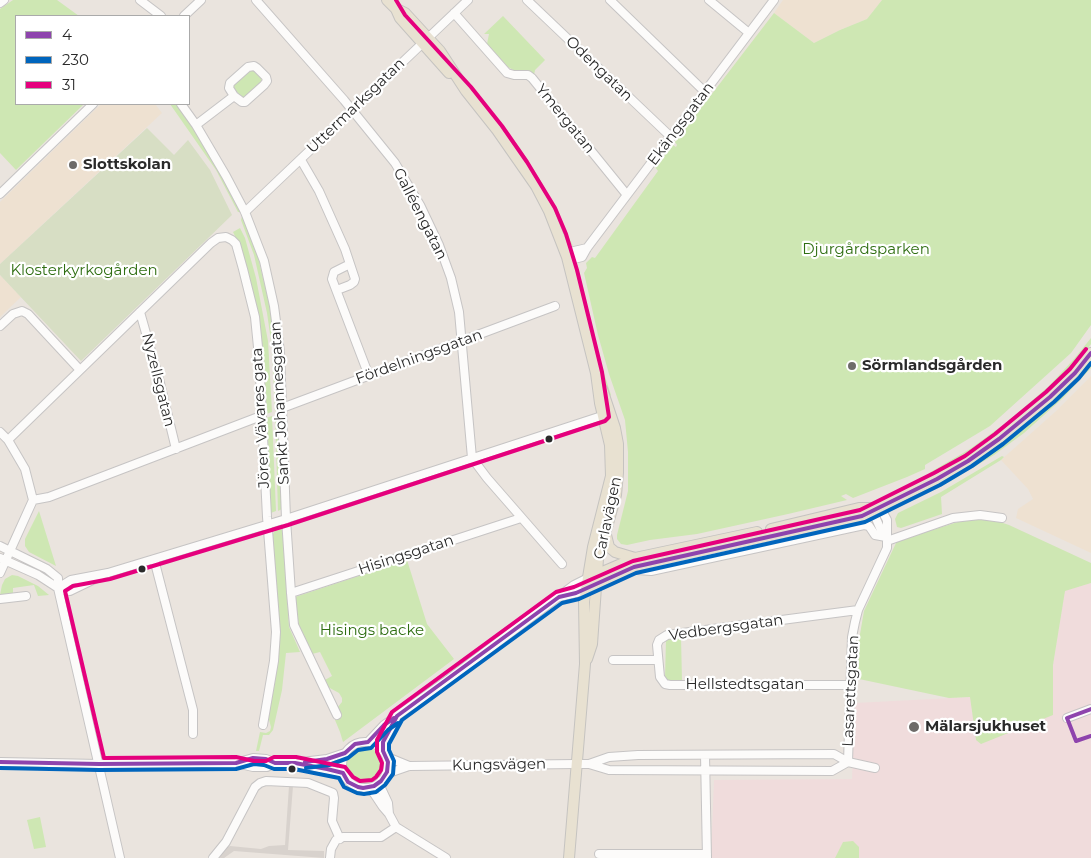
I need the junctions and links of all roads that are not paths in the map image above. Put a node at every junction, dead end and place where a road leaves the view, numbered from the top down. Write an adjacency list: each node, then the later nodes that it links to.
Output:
1 (4, 0): 11 (street)
2 (140, 0): 13 (street)
3 (201, 0): 14 (street)
4 (256, 0): 21 (street, Galléengatan)
5 (388, 0): 16 (main road, Carlavägen)
6 (468, 0): 12 (street, Uttermarksgatan)
7 (527, 0): 23 (street, Odengatan)
8 (610, 0): 17 (street)
9 (709, 0): 15 (street)
10 (774, 0): 15 (street, Ekängsgatan)
11 (0, 3)
12 (454, 13): 16 (street, Uttermarksgatan); 26 (street, Ymergatan)
13 (159, 15)
14 (185, 15)
15 (749, 34): 17 (street, Ekängsgatan)
16 (425, 40): 21 (street, Uttermarksgatan); 28 (main road, Carlavägen)
17 (705, 92): 23 (street, Ekängsgatan)
18 (234, 96): 18 (street); 22 (street)
19 (92, 105): 25 (street)
20 (182, 105): 22 (street, Sankt Johannesgatan)
21 (352, 110): 24 (street, Uttermarksgatan); 34 (street, Galléengatan)
22 (196, 125): 27 (street, Sankt Johannesgatan)
23 (671, 137): 26 (street, Ekängsgatan)
24 (301, 160): 27 (street, Uttermarksgatan); 29 (street)
25 (0, 194)
26 (627, 195): 28 (street, Ekängsgatan)
27 (245, 212): 38 (street, Sankt Johannesgatan)
28 (567, 257): 39 (main road, Carlavägen)
29 (350, 264): 30 (street); 30 (street)
30 (337, 290): 37 (street)
31 (555, 306): 34 (street, Fördelningsgatan)
32 (140, 312): 36 (street); 40 (street, Jören Vävares gata); 43 (street, Nyzellsgatan)
33 (0, 326): 36 (street)
34 (463, 341): 37 (street, Fördelningsgatan); 44 (street, Galléengatan)
35 (1091, 353): 46 (main road)
36 (80, 370): 42 (street)
37 (369, 376): 38 (street, Fördelningsgatan)
38 (282, 408): 49 (street, Sankt Johannesgatan)
39 (607, 414): 44 (street); 51 (main road, Carlavägen); 60 (main road, Carlavägen)
40 (261, 416): 43 (street); 50 (street, Jören Vävares gata)
41 (0, 432): 42 (street)
42 (8, 440): 45 (street)
43 (176, 449): 45 (street)
44 (472, 458): 47 (street); 49 (street)
45 (33, 500): 54 (street)
46 (875, 508): 52 (street); 57 (main road)
47 (522, 518): 58 (street); 62 (street, Hisingsgatan)
48 (1002, 518): 52 (street)
49 (286, 520): 50 (street); 62 (street, Sankt Johannesgatan)
50 (267, 524): 55 (street); 73 (street, Jören Vävares gata)
51 (606, 529): 57 (main road); 60 (main road, Carlavägen)
52 (887, 539): 57 (street); 65 (street, Lasarettsgatan)
53 (0, 546): 54 (street)
54 (10, 551): 56 (street); 61 (street)
55 (154, 559): 61 (street); 74 (street)
56 (3, 560): 59 (street); 61 (street)
57 (635, 562): 60 (main road)
58 (562, 564)
59 (0, 573)
60 (592, 581): 71 (street); 84 (main road, Carlavägen)
61 (58, 588): 83 (street)
62 (291, 593): 70 (street, Sankt Johannesgatan)
63 (26, 596): 64 (street)
64 (0, 599)
65 (858, 610): 67 (street, Vedbergsgatan); 68 (street, Lasarettsgatan)
66 (613, 660): 67 (street, Vedbergsgatan)
67 (658, 660): 68 (street, Hellstedtsgatan)
68 (851, 685): 81 (street, Lasarettsgatan)
69 (1091, 709): 72 (street)
70 (337, 715)
71 (397, 716): 75 (street); 77 (street)
72 (1067, 718)
73 (263, 725)
74 (194, 734)
75 (368, 742): 76 (street); 77 (street)
76 (345, 752): 82 (street); 90 (street)
77 (385, 754): 86 (street, Kungsvägen); 91 (street)
78 (705, 754): 79 (street, Kungsvägen); 81 (street, Kungsvägen); 89 (street)
79 (609, 757): 85 (street, Kungsvägen); 88 (street)
80 (0, 762): 83 (street)
81 (848, 762): 87 (street, Kungsvägen); 89 (street, Kungsvägen)
82 (295, 763): 83 (street); 90 (street)
83 (99, 764): 98 (street)
84 (576, 764): 85 (street, Kungsvägen); 86 (street, Kungsvägen); 102 (main road, Carlavägen)
85 (589, 764): 88 (street, Kungsvägen)
86 (409, 766): 91 (street, Kungsvägen)
87 (875, 768)
88 (609, 770): 89 (street, Kungsvägen)
89 (706, 771): 97 (street)
90 (343, 773): 92 (street)
91 (384, 778): 92 (street); 93 (street)
92 (364, 788): 93 (street)
93 (389, 814): 94 (street)
94 (396, 827): 95 (street); 101 (street)
95 (340, 838): 99 (street); 100 (street)
96 (599, 854): 97 (street)
97 (707, 856)
98 (120, 858)
99 (213, 858)
100 (330, 858)
101 (446, 858)
102 (569, 858)

